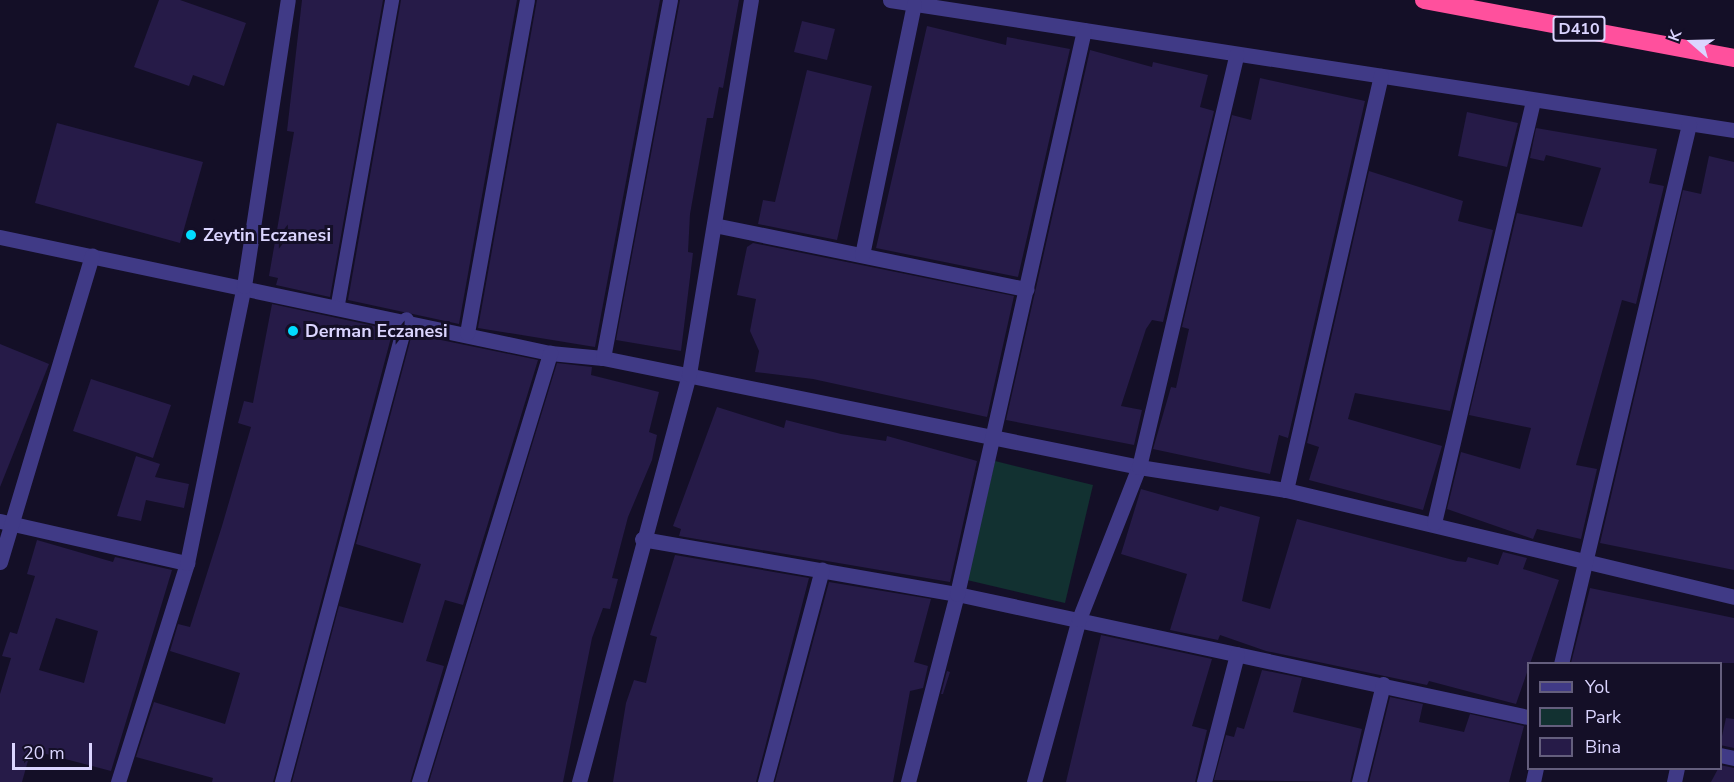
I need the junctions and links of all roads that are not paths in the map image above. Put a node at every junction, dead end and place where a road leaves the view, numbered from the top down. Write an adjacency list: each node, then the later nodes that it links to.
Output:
1 (288, 0): 20 (street)
2 (392, 0): 22 (lane)
3 (527, 0): 24 (street)
4 (670, 0): 26 (street)
5 (751, 0): 16 (street)
6 (890, 0): 8 (street)
7 (1424, 0): 11 (highway, D410)
8 (914, 4): 9 (street); 19 (street)
9 (1084, 30): 10 (street); 21 (street)
10 (1237, 54): 12 (street); 29 (street)
11 (1734, 58)
12 (1381, 76): 13 (street); 30 (street)
13 (1533, 100): 14 (street); 32 (street)
14 (1689, 124): 15 (street); 35 (street)
15 (1734, 130)
16 (714, 225): 19 (street); 27 (street)
17 (0, 237): 18 (street)
18 (92, 255): 20 (street); 31 (street)
19 (862, 255): 21 (street)
20 (244, 286): 22 (street); 36 (street)
21 (1027, 289): 28 (street)
22 (338, 304): 23 (street)
23 (406, 319): 24 (street); 46 (street)
24 (466, 333): 25 (street)
25 (550, 353): 26 (street); 47 (street)
26 (603, 358): 27 (street)
27 (689, 374): 28 (street); 33 (street)
28 (994, 435): 29 (street); 39 (street)
29 (1139, 467): 30 (street); 40 (street)
30 (1286, 490): 32 (street)
31 (6, 522): 34 (street); 36 (street)
32 (1434, 523): 35 (street)
33 (642, 539): 37 (street); 48 (street)
34 (0, 562)
35 (1583, 562): 38 (street); 42 (street)
36 (187, 563): 45 (street)
37 (822, 569): 39 (street); 49 (street)
38 (1733, 592)
39 (957, 594): 40 (street); 50 (street)
40 (1079, 619): 41 (street); 51 (street)
41 (1237, 654): 43 (street); 52 (street)
42 (1561, 662)
43 (1383, 684): 44 (street); 53 (street)
44 (1527, 717)
45 (118, 782)
46 (282, 782)
47 (420, 782)
48 (579, 782)
49 (765, 782)
50 (908, 782)
51 (1034, 782)
52 (1204, 782)
53 (1359, 782)

